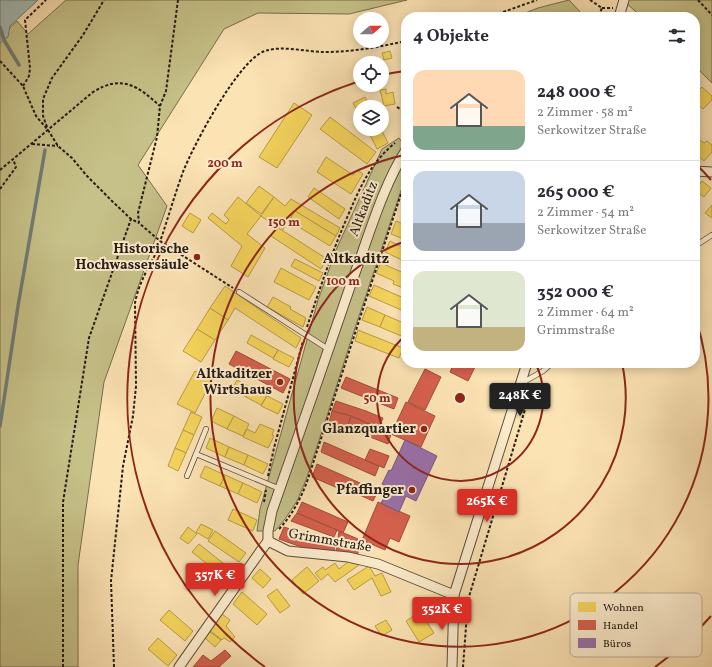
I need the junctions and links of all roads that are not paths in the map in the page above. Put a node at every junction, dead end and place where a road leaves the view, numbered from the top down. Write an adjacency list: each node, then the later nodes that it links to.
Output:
1 (624, 0): 2 (street)
2 (620, 12)
3 (401, 158): 9 (street, Altkaditz)
4 (700, 171): 5 (street)
5 (712, 172)
6 (712, 235): 7 (lane)
7 (700, 243)
8 (239, 292): 9 (lane)
9 (328, 349): 16 (street, Altkaditz)
10 (525, 368): 12 (street)
11 (546, 368): 12 (lane)
12 (520, 384): 18 (street)
13 (206, 429): 14 (lane)
14 (196, 454): 15 (lane); 16 (lane)
15 (187, 476)
16 (280, 489): 17 (street, Altkaditz)
17 (268, 539): 18 (street, Grimmstraße); 19 (street)
18 (454, 595): 20 (street)
19 (179, 667)
20 (452, 667)

